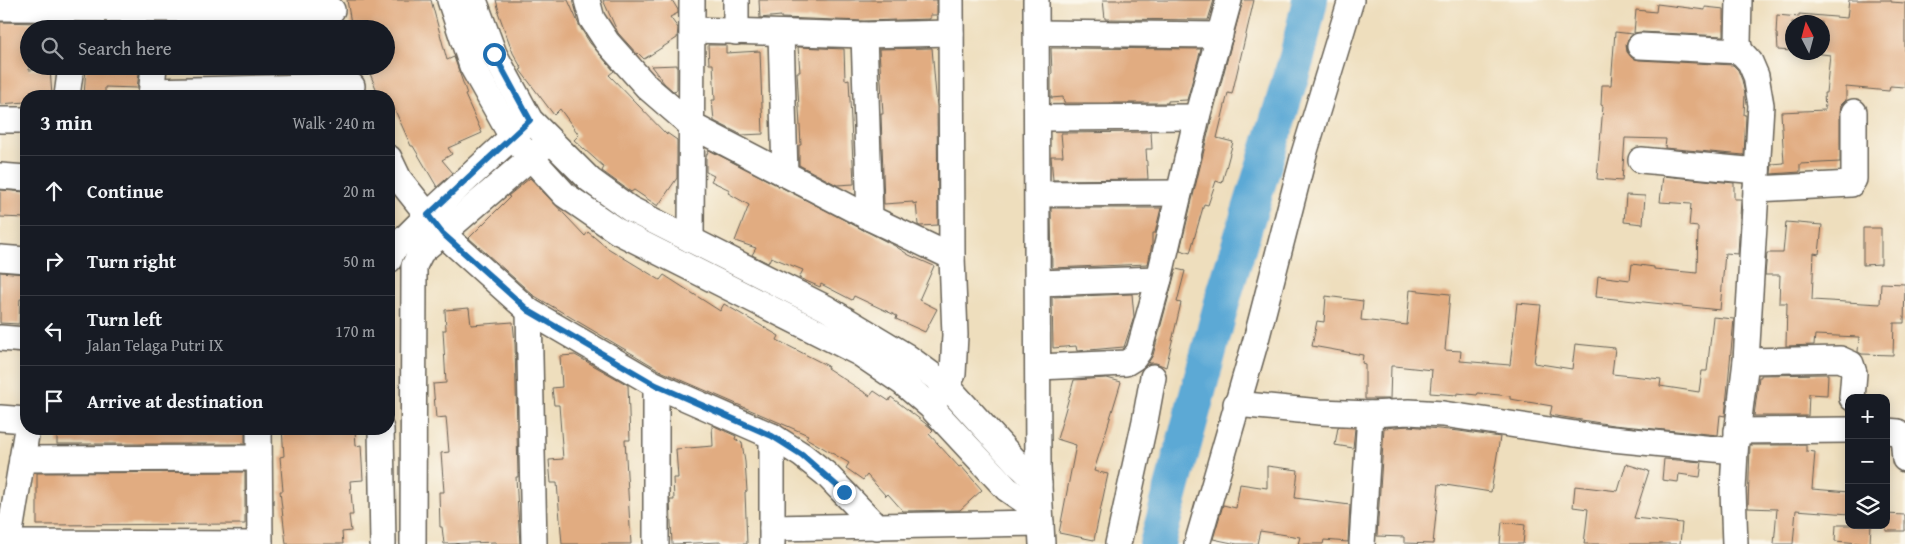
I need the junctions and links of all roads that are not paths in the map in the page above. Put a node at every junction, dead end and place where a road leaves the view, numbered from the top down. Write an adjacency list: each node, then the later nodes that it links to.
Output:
1 (450, 0): 37 (street)
2 (474, 0): 35 (street)
3 (588, 0): 36 (street)
4 (692, 0): 15 (street)
5 (736, 0): 16 (street)
6 (952, 0): 18 (street)
7 (1036, 0): 19 (street)
8 (1229, 0): 21 (street)
9 (1350, 0): 66 (street)
10 (1739, 0): 23 (street)
11 (0, 8): 12 (street)
12 (78, 13): 14 (street)
13 (332, 13): 14 (street)
14 (160, 19)
15 (693, 30): 16 (street); 36 (street)
16 (736, 32): 17 (street)
17 (781, 33): 20 (street); 41 (street)
18 (951, 33): 20 (street); 52 (street)
19 (1037, 33): 21 (street); 32 (street)
20 (864, 34): 48 (street)
21 (1220, 35): 31 (street)
22 (1640, 46): 23 (street)
23 (1740, 51): 45 (street)
24 (70, 75): 27 (street)
25 (153, 75): 28 (street)
26 (352, 83): 29 (street)
27 (68, 90)
28 (152, 90)
29 (225, 90)
30 (1854, 112): 45 (street)
31 (1197, 117): 32 (street); 46 (street)
32 (1038, 118): 47 (street)
33 (0, 120): 34 (street)
34 (20, 120)
35 (530, 120): 37 (street); 38 (street)
36 (691, 124): 41 (street); 50 (street)
37 (512, 137): 39 (street); 49 (street)
38 (550, 140): 39 (street); 50 (street)
39 (530, 158): 49 (street); 67 (street)
40 (1641, 160): 45 (street)
41 (785, 174): 48 (street)
42 (0, 176): 44 (street)
43 (395, 176): 49 (street)
44 (20, 178)
45 (1756, 180): 60 (street)
46 (1179, 193): 47 (street); 55 (street)
47 (1038, 194): 56 (street)
48 (870, 218): 52 (street)
49 (435, 224): 51 (street); 57 (street); 89 (street)
50 (691, 240): 64 (street)
51 (395, 249)
52 (952, 257): 64 (street)
53 (0, 258): 54 (street)
54 (20, 260)
55 (1159, 279): 56 (street); 61 (street)
56 (1038, 283): 61 (street)
57 (529, 311): 63 (street); 90 (street)
58 (0, 338): 59 (street)
59 (20, 340)
60 (1746, 361): 65 (street); 77 (street)
61 (1039, 367): 81 (street)
62 (1152, 378): 92 (street)
63 (656, 385): 76 (street); 91 (street)
64 (947, 386): 67 (street); 81 (street)
65 (1852, 394)
66 (1236, 404): 68 (street); 93 (street)
67 (930, 406): 83 (street)
68 (1370, 414): 77 (street); 94 (street)
69 (0, 418): 70 (street)
70 (20, 420)
71 (1845, 430): 77 (street)
72 (1890, 431): 80 (street)
73 (26, 435): 78 (street)
74 (259, 435): 79 (street)
75 (381, 435): 88 (street)
76 (772, 436): 84 (street); 85 (street)
77 (1736, 441): 95 (street)
78 (22, 458): 79 (street); 82 (street)
79 (259, 458): 87 (street)
80 (1905, 459)
81 (1039, 484): 83 (street)
82 (8, 499): 86 (street)
83 (1041, 526): 84 (street)
84 (878, 527): 85 (street)
85 (772, 536)
86 (8, 543): 87 (street)
87 (260, 544)
88 (383, 544)
89 (413, 544)
90 (534, 544)
91 (656, 544)
92 (1118, 544)
93 (1197, 544)
94 (1362, 544)
95 (1735, 544)

